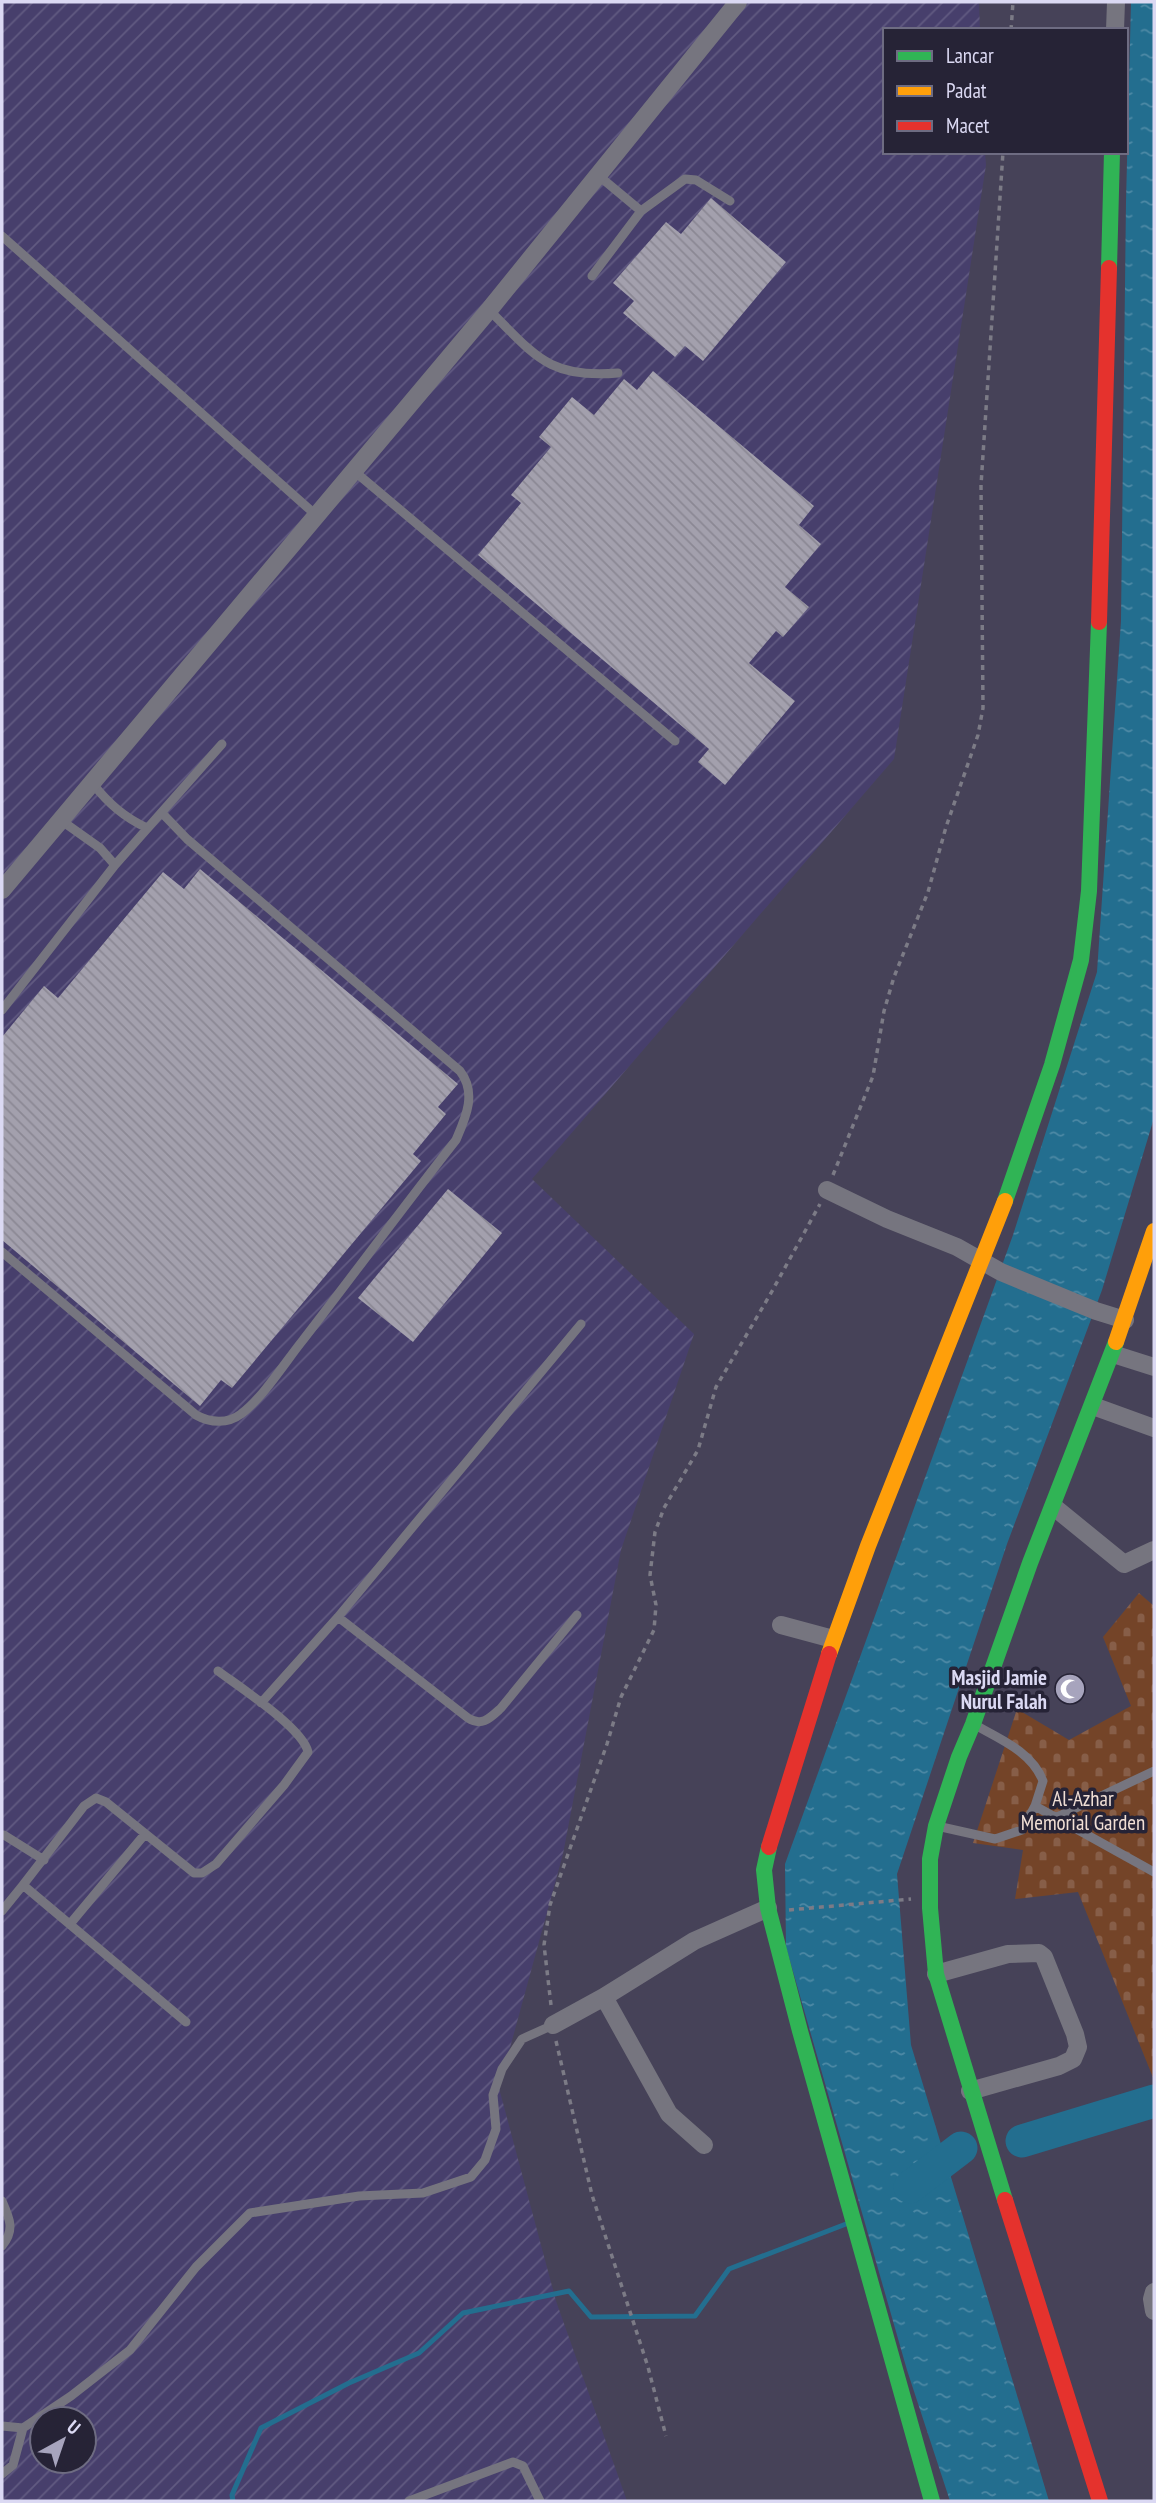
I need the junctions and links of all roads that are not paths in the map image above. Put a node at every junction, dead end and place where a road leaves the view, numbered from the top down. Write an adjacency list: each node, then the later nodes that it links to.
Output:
1 (738, 2): 5 (street)
2 (1116, 2): 3 (street)
3 (1115, 28)
4 (1112, 154): 26 (street)
5 (599, 176): 7 (lane); 10 (street)
6 (730, 201): 7 (lane)
7 (641, 211): 9 (lane)
8 (2, 236): 13 (lane)
9 (592, 276)
10 (489, 310): 11 (lane); 12 (street)
11 (618, 373)
12 (354, 471): 13 (street); 14 (lane)
13 (317, 516): 16 (street)
14 (675, 741)
15 (222, 744): 17 (lane)
16 (93, 784): 18 (street); 19 (lane)
17 (162, 813): 19 (lane); 25 (lane)
18 (62, 821): 20 (lane); 21 (street)
19 (147, 828): 20 (lane)
20 (115, 865): 22 (lane)
21 (2, 890)
22 (2, 1010)
23 (827, 1190): 26 (street)
24 (1154, 1231): 27 (street)
25 (2, 1252)
26 (984, 1262): 27 (street); 38 (street)
27 (1125, 1320): 29 (street)
28 (581, 1324): 36 (lane)
29 (1112, 1354): 30 (street); 31 (street)
30 (1154, 1367)
31 (1093, 1406): 32 (street); 33 (street)
32 (1154, 1428)
33 (1054, 1507): 34 (street); 41 (street)
34 (1154, 1550)
35 (578, 1615): 36 (lane)
36 (338, 1617): 40 (lane)
37 (780, 1625): 38 (street)
38 (833, 1639): 51 (street)
39 (218, 1671): 40 (lane)
40 (261, 1703): 46 (lane)
41 (973, 1724): 43 (lane); 45 (street)
42 (1154, 1771): 44 (lane)
43 (1035, 1806): 44 (lane); 45 (lane)
44 (1057, 1817): 49 (lane)
45 (936, 1826): 54 (street)
46 (145, 1834): 48 (lane); 53 (lane)
47 (4, 1835): 48 (lane)
48 (44, 1860): 50 (lane)
49 (1154, 1872)
50 (23, 1885): 52 (lane); 53 (lane)
51 (768, 1908): 55 (street); 70 (street)
52 (2, 1911)
53 (70, 1924): 56 (lane)
54 (936, 1973): 58 (street); 58 (street)
55 (604, 1997): 57 (street); 59 (street)
56 (186, 2022)
57 (553, 2025): 65 (lane)
58 (970, 2091): 71 (street)
59 (704, 2145)
60 (2, 2201): 61 (lane)
61 (2, 2246)
62 (1154, 2292): 63 (street)
63 (1154, 2311)
64 (2, 2426): 65 (lane)
65 (23, 2428): 66 (lane)
66 (2, 2474)
67 (427, 2498): 68 (lane); 69 (lane)
68 (409, 2501)
69 (540, 2501)
70 (932, 2501)
71 (1100, 2501)

